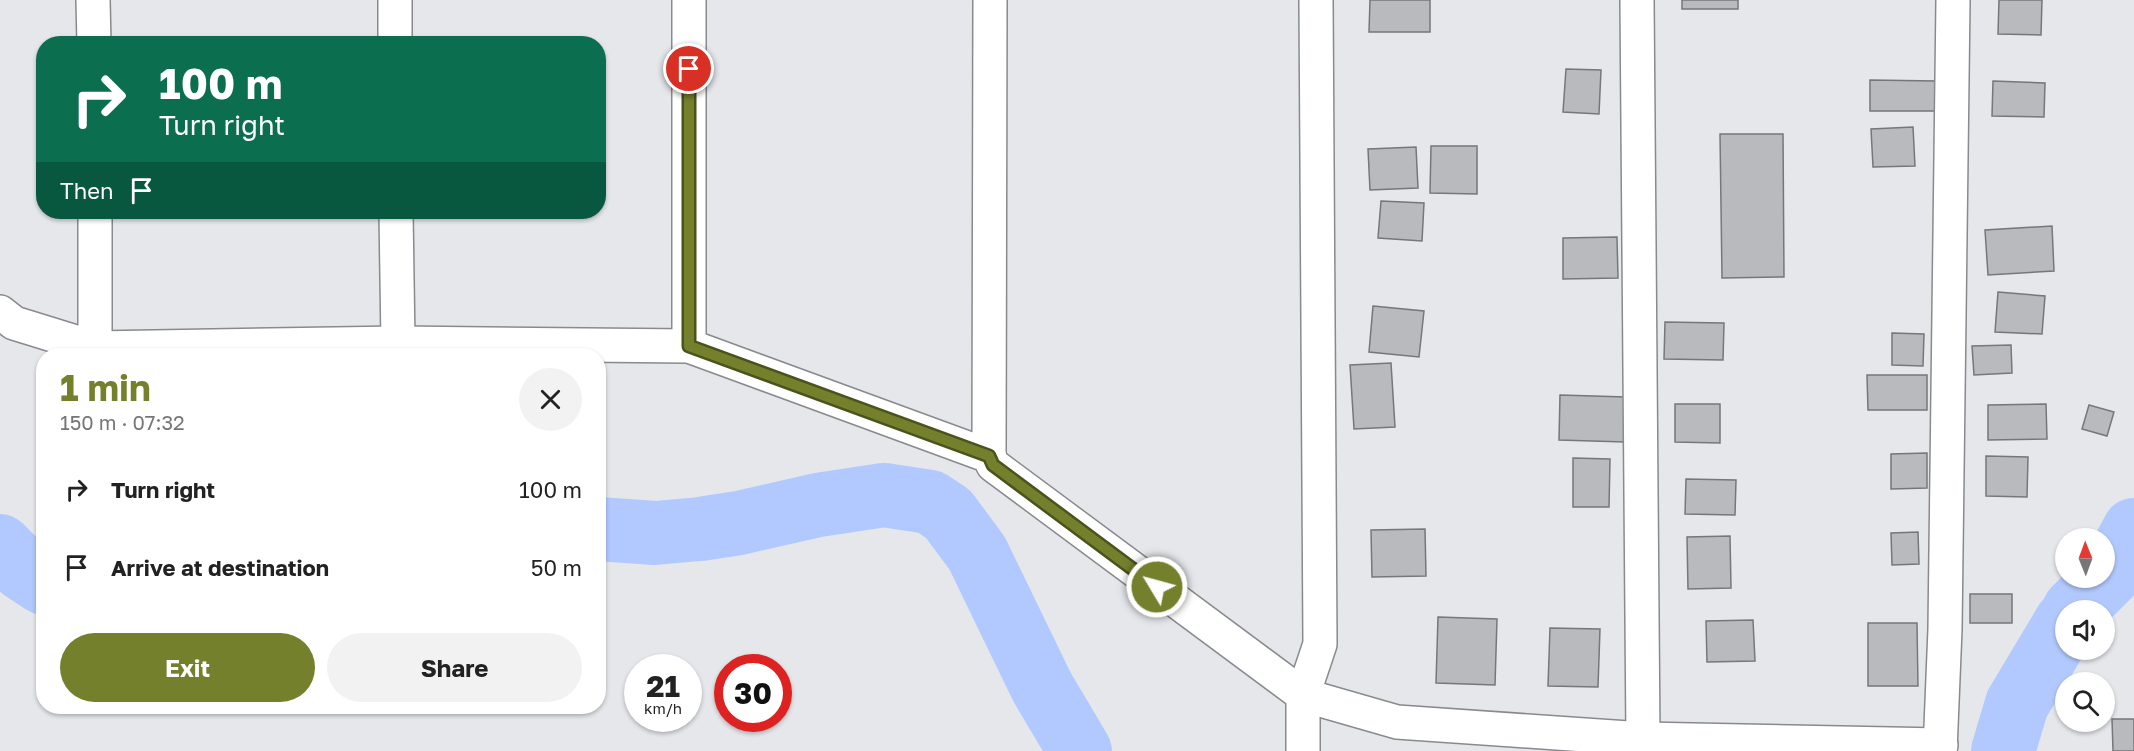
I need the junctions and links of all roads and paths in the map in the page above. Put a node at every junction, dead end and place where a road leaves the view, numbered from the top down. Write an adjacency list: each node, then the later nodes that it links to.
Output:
1 (93, 0): 8 (street)
2 (394, 0): 9 (street)
3 (689, 0): 14 (street)
4 (990, 0): 16 (street)
5 (1316, 0): 17 (street)
6 (1638, 0): 18 (street)
7 (1953, 0): 19 (street)
8 (94, 36)
9 (395, 36)
10 (95, 219): 15 (street)
11 (396, 219): 13 (street)
12 (0, 312): 15 (street)
13 (398, 343): 14 (street); 15 (street)
14 (689, 346): 16 (street)
15 (96, 348)
16 (989, 456): 17 (street)
17 (1303, 695): 18 (street); 20 (street)
18 (1642, 740): 19 (street)
19 (1940, 748)
20 (1303, 751)

